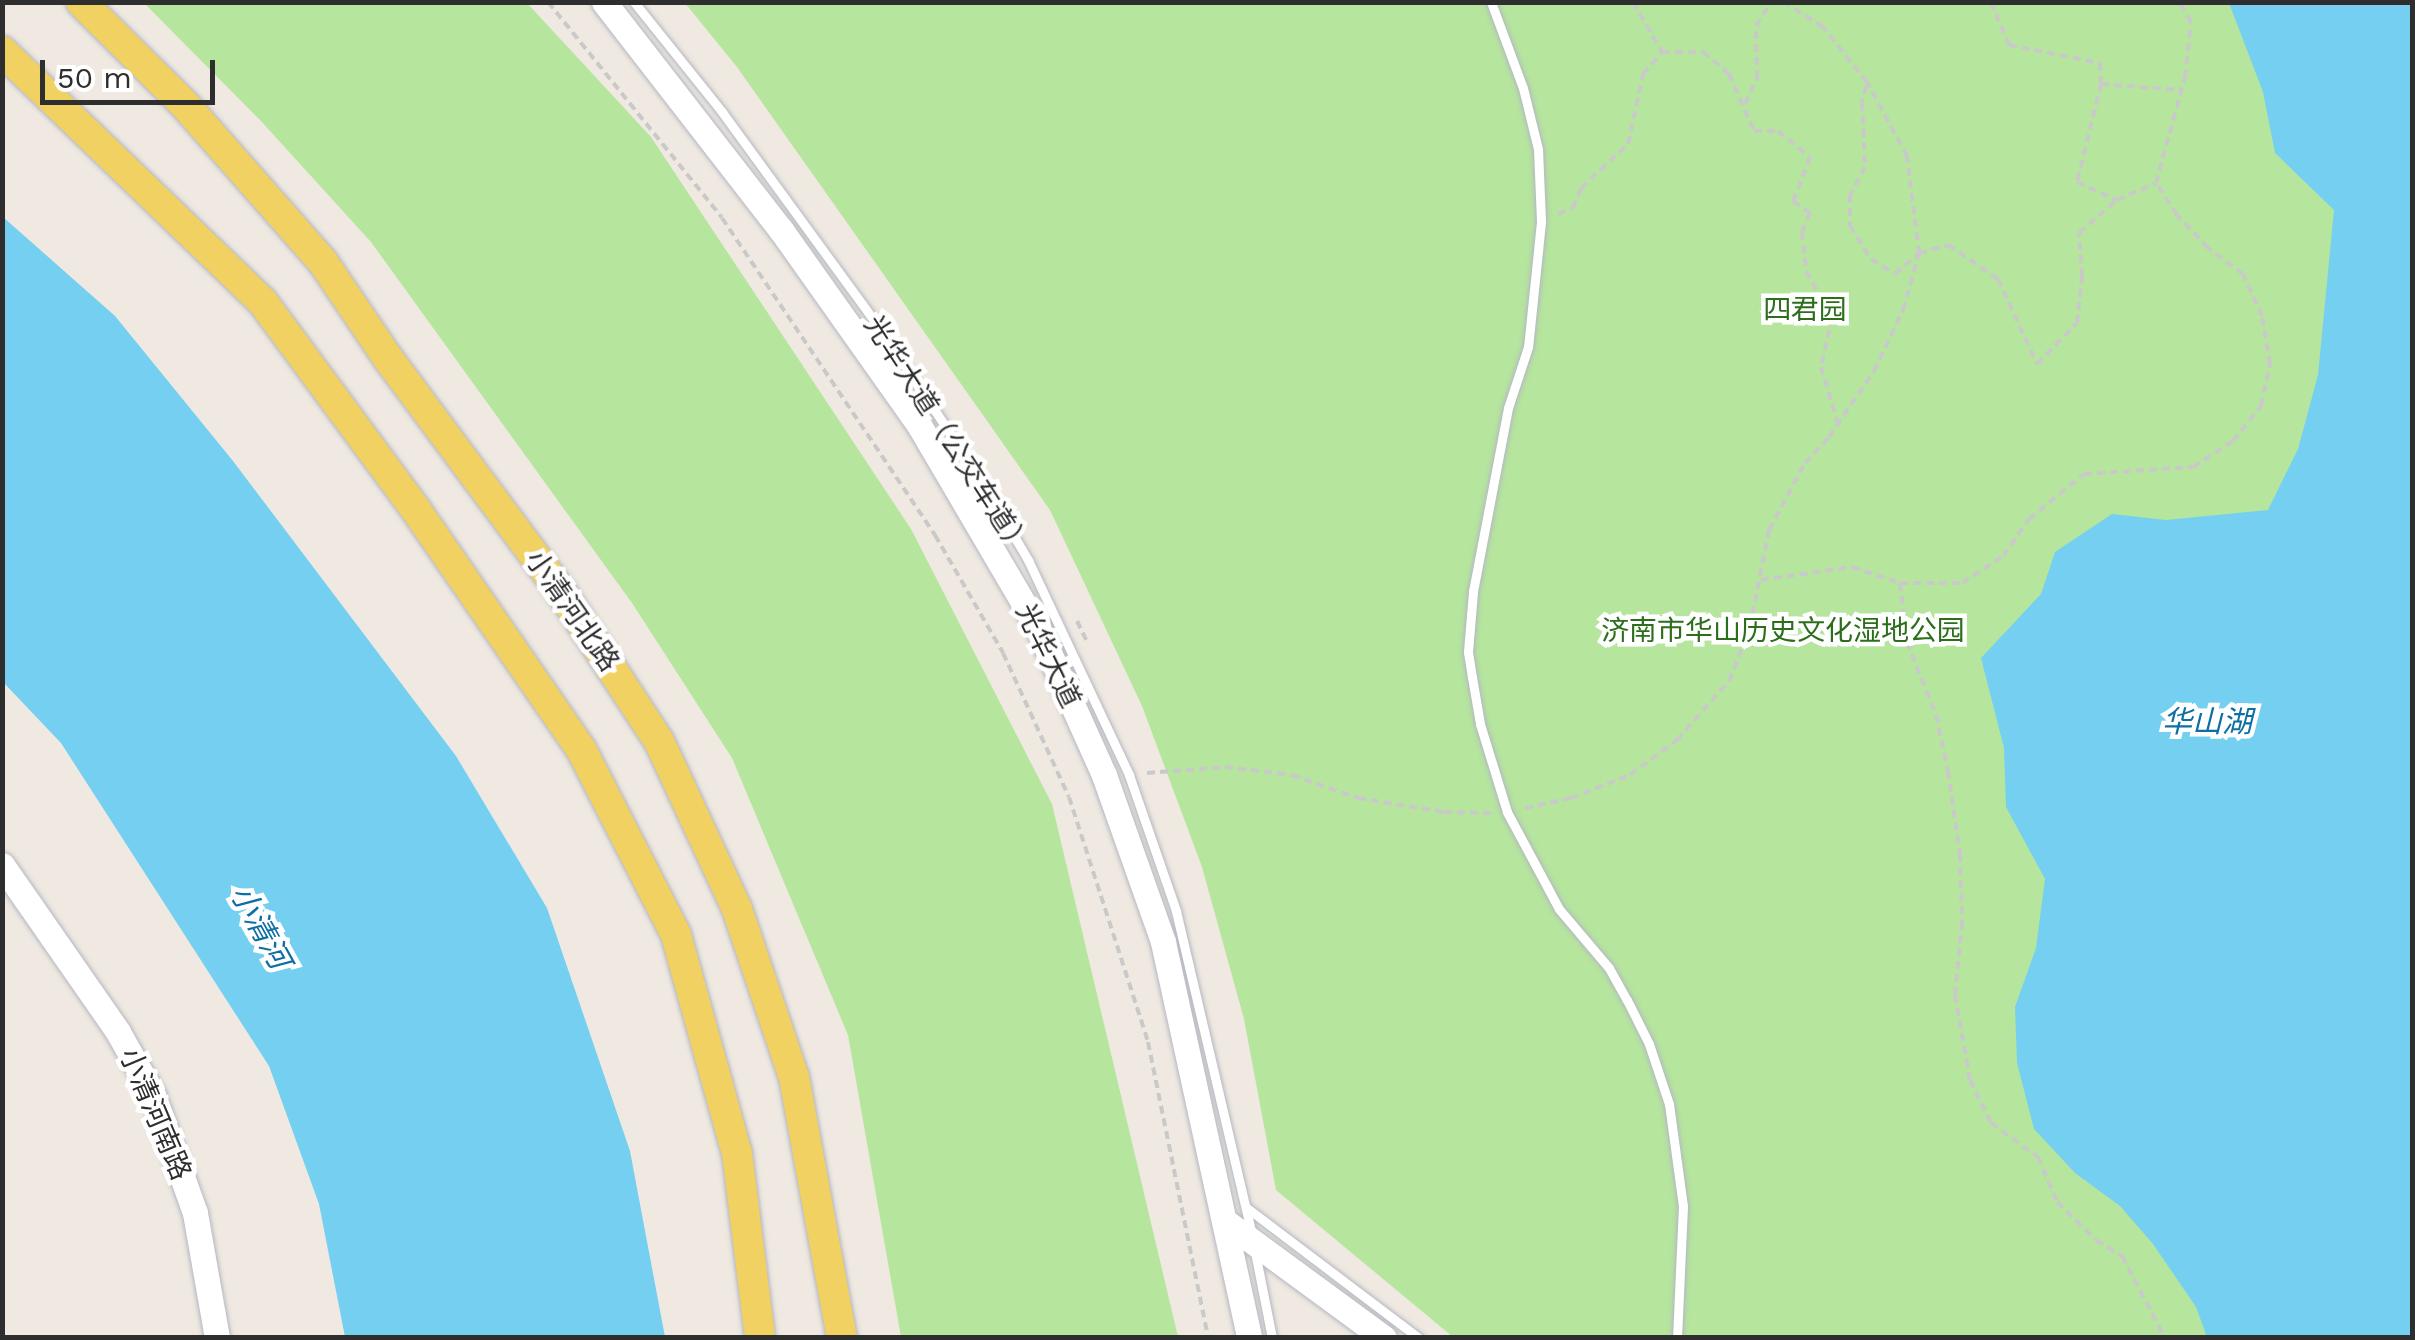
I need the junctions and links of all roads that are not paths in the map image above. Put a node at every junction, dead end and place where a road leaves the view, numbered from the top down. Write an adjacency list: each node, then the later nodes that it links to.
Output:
1 (81, 2): 11 (main road, 小清河北路)
2 (604, 2): 7 (main road, 光华大道)
3 (634, 2): 7 (lane, 光华大道（公交车道）)
4 (1491, 2): 16 (lane)
5 (2, 51): 10 (main road)
6 (2, 865): 9 (main road, 小清河南路)
7 (1237, 1215): 8 (main road); 12 (main road, 光华大道); 15 (lane)
8 (1252, 1240): 13 (lane); 14 (main road)
9 (216, 1338)
10 (760, 1338)
11 (842, 1338)
12 (1250, 1338)
13 (1272, 1338)
14 (1384, 1338)
15 (1419, 1338)
16 (1678, 1338)

